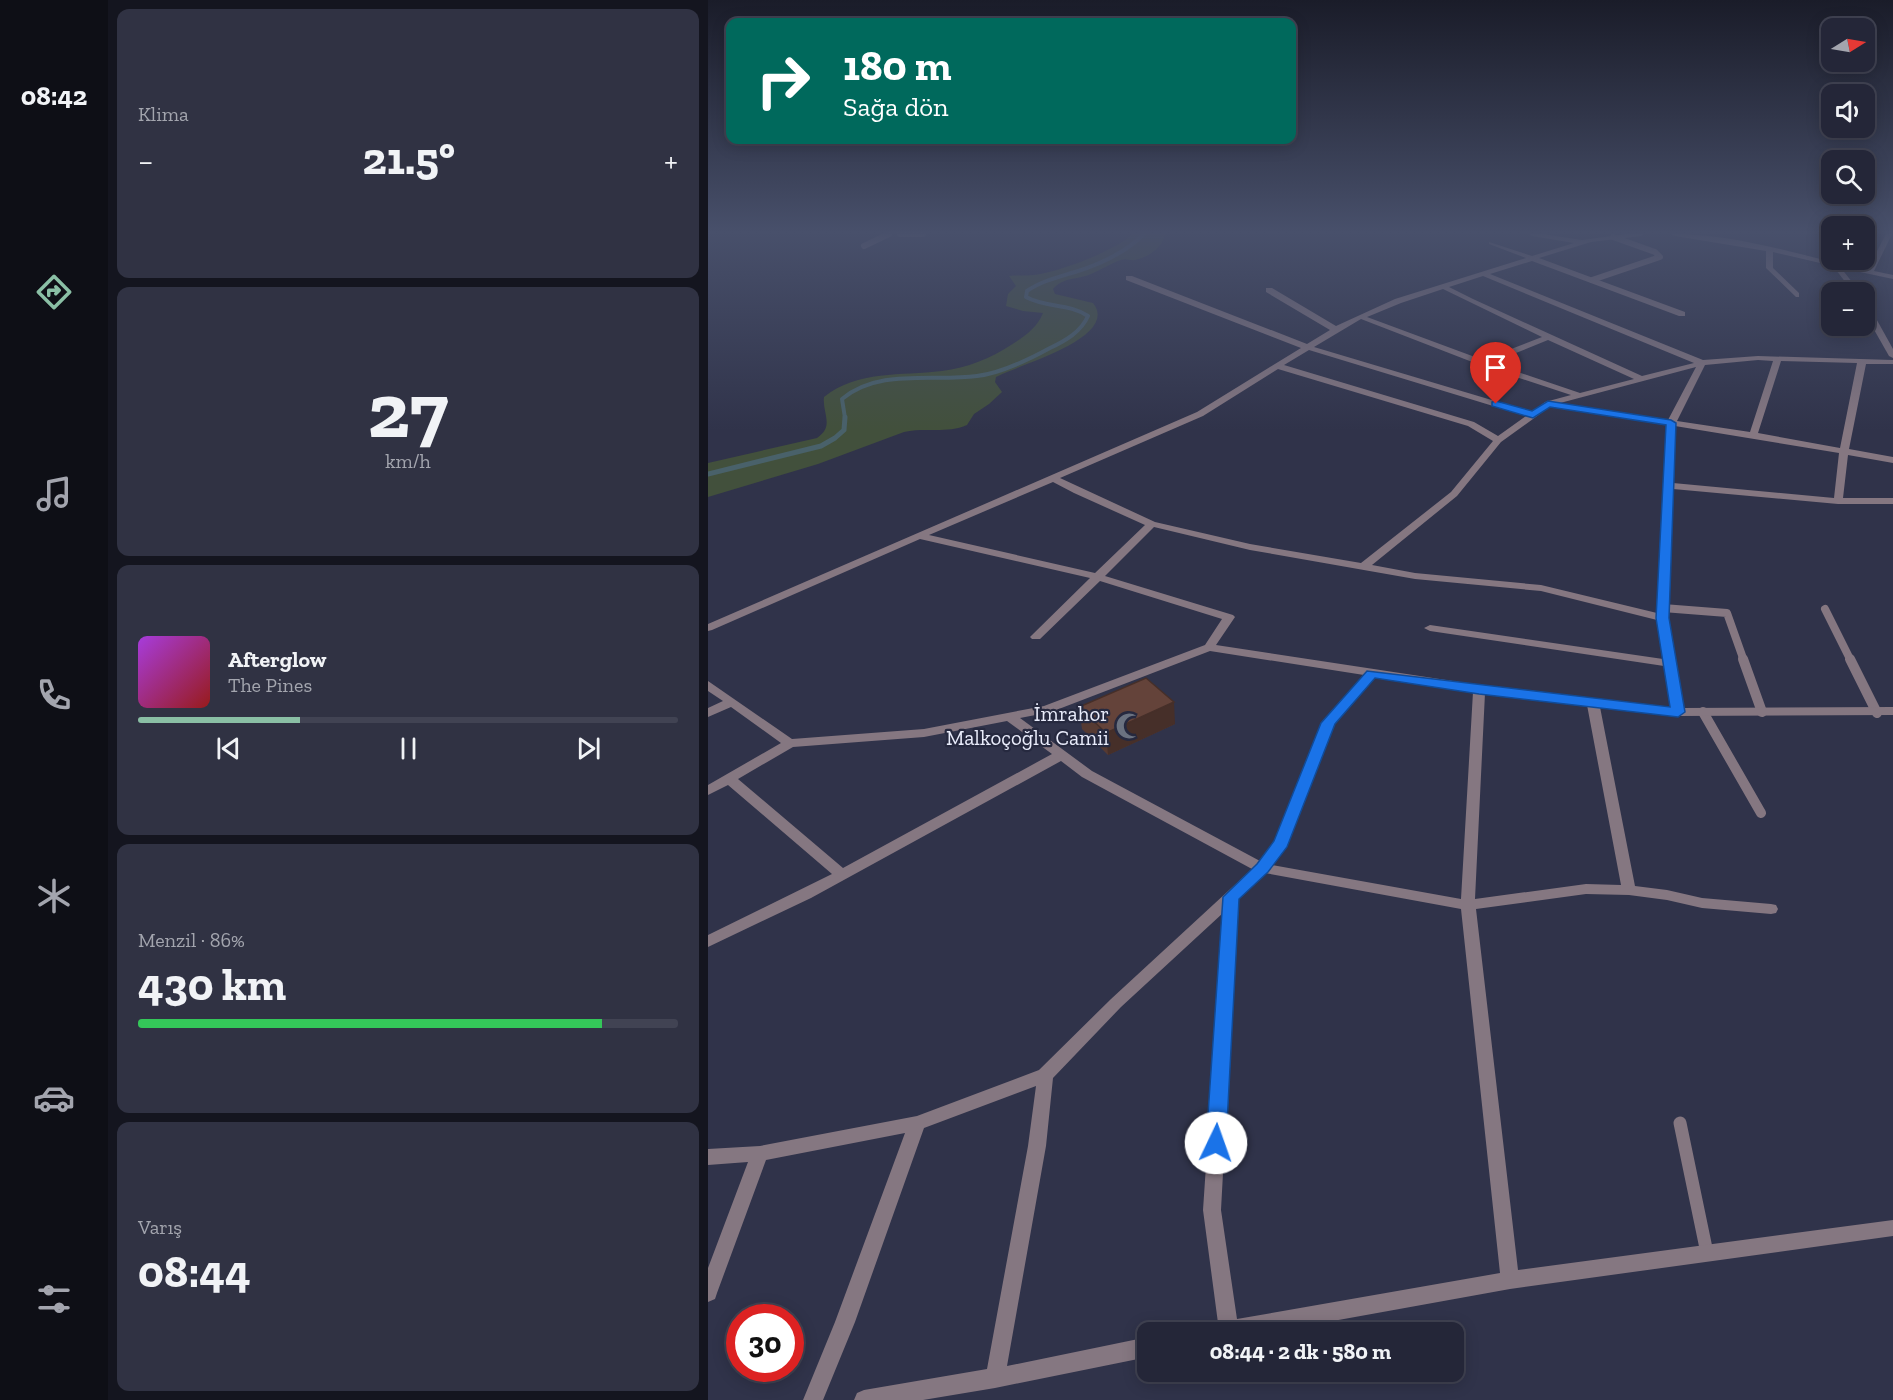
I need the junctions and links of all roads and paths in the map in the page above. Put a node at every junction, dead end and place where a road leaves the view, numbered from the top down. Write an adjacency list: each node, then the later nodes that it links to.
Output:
1 (1184, 299): 12 (street)
2 (1285, 299): 10 (street)
3 (1409, 299): 8 (street)
4 (1470, 299): 11 (street)
5 (1546, 299): 18 (street)
6 (1643, 299): 7 (street)
7 (1682, 314)
8 (1361, 316): 10 (street); 17 (street)
9 (1875, 324): 13 (street)
10 (1336, 330): 12 (street)
11 (1548, 337): 17 (street); 20 (street)
12 (1307, 347): 19 (street); 23 (street)
13 (1893, 356)
14 (1778, 358): 15 (street); 18 (street); 25 (street)
15 (1862, 361): 16 (street); 27 (street)
16 (1893, 362)
17 (1483, 363): 21 (street)
18 (1702, 363): 20 (street); 24 (street)
19 (1278, 366): 26 (street); 29 (street)
20 (1641, 379): 21 (street)
21 (1579, 396): 22 (street)
22 (1548, 404): 23 (street); 24 (street)
23 (1533, 415): 26 (street)
24 (1671, 423): 25 (street); 30 (street)
25 (1753, 435): 27 (street)
26 (1498, 440): 35 (street)
27 (1844, 450): 28 (street); 31 (street)
28 (1893, 460)
29 (1053, 478): 33 (street); 34 (street)
30 (1669, 486): 31 (street); 38 (street)
31 (1838, 501): 32 (street)
32 (1893, 501)
33 (1152, 524): 35 (street); 36 (street)
34 (919, 536): 36 (street); 39 (street)
35 (1363, 567): 38 (street)
36 (1096, 577): 41 (street); 42 (street)
37 (1825, 609): 54 (lane)
38 (1663, 613): 43 (street); 52 (lane)
39 (708, 628)
40 (1430, 628): 43 (street)
41 (1036, 637)
42 (1209, 647): 44 (street); 55 (street)
43 (1670, 663): 50 (street)
44 (1371, 674): 46 (street); 61 (street)
45 (708, 685): 47 (street)
46 (1479, 689): 48 (street); 65 (street)
47 (732, 702): 53 (street); 56 (street)
48 (1593, 703): 50 (street); 63 (street)
49 (1893, 711): 54 (street)
50 (1678, 712): 51 (street)
51 (1703, 712): 52 (street); 60 (lane)
52 (1762, 712): 54 (street)
53 (708, 713)
54 (1877, 713)
55 (1009, 716): 56 (street); 57 (street)
56 (790, 743): 58 (street)
57 (1061, 755): 61 (street); 62 (street)
58 (729, 779): 59 (street); 62 (street)
59 (708, 791)
60 (1761, 813)
61 (1263, 868): 64 (street); 65 (street)
62 (842, 874): 67 (street)
63 (1629, 890): 65 (street); 66 (street)
64 (1231, 897): 68 (street); 77 (street)
65 (1468, 905): 75 (street)
66 (1771, 909)
67 (711, 935)
68 (1045, 1075): 69 (street); 80 (street)
69 (917, 1123): 71 (street); 81 (street)
70 (1680, 1123): 74 (lane)
71 (760, 1154): 72 (street); 76 (street)
72 (708, 1157)
73 (1893, 1228): 74 (street)
74 (1707, 1253): 75 (street)
75 (1510, 1280): 78 (street)
76 (708, 1293)
77 (1223, 1322)
78 (1274, 1322)
79 (1137, 1349): 80 (street)
80 (995, 1378): 82 (street)
81 (813, 1400)
82 (864, 1400)

